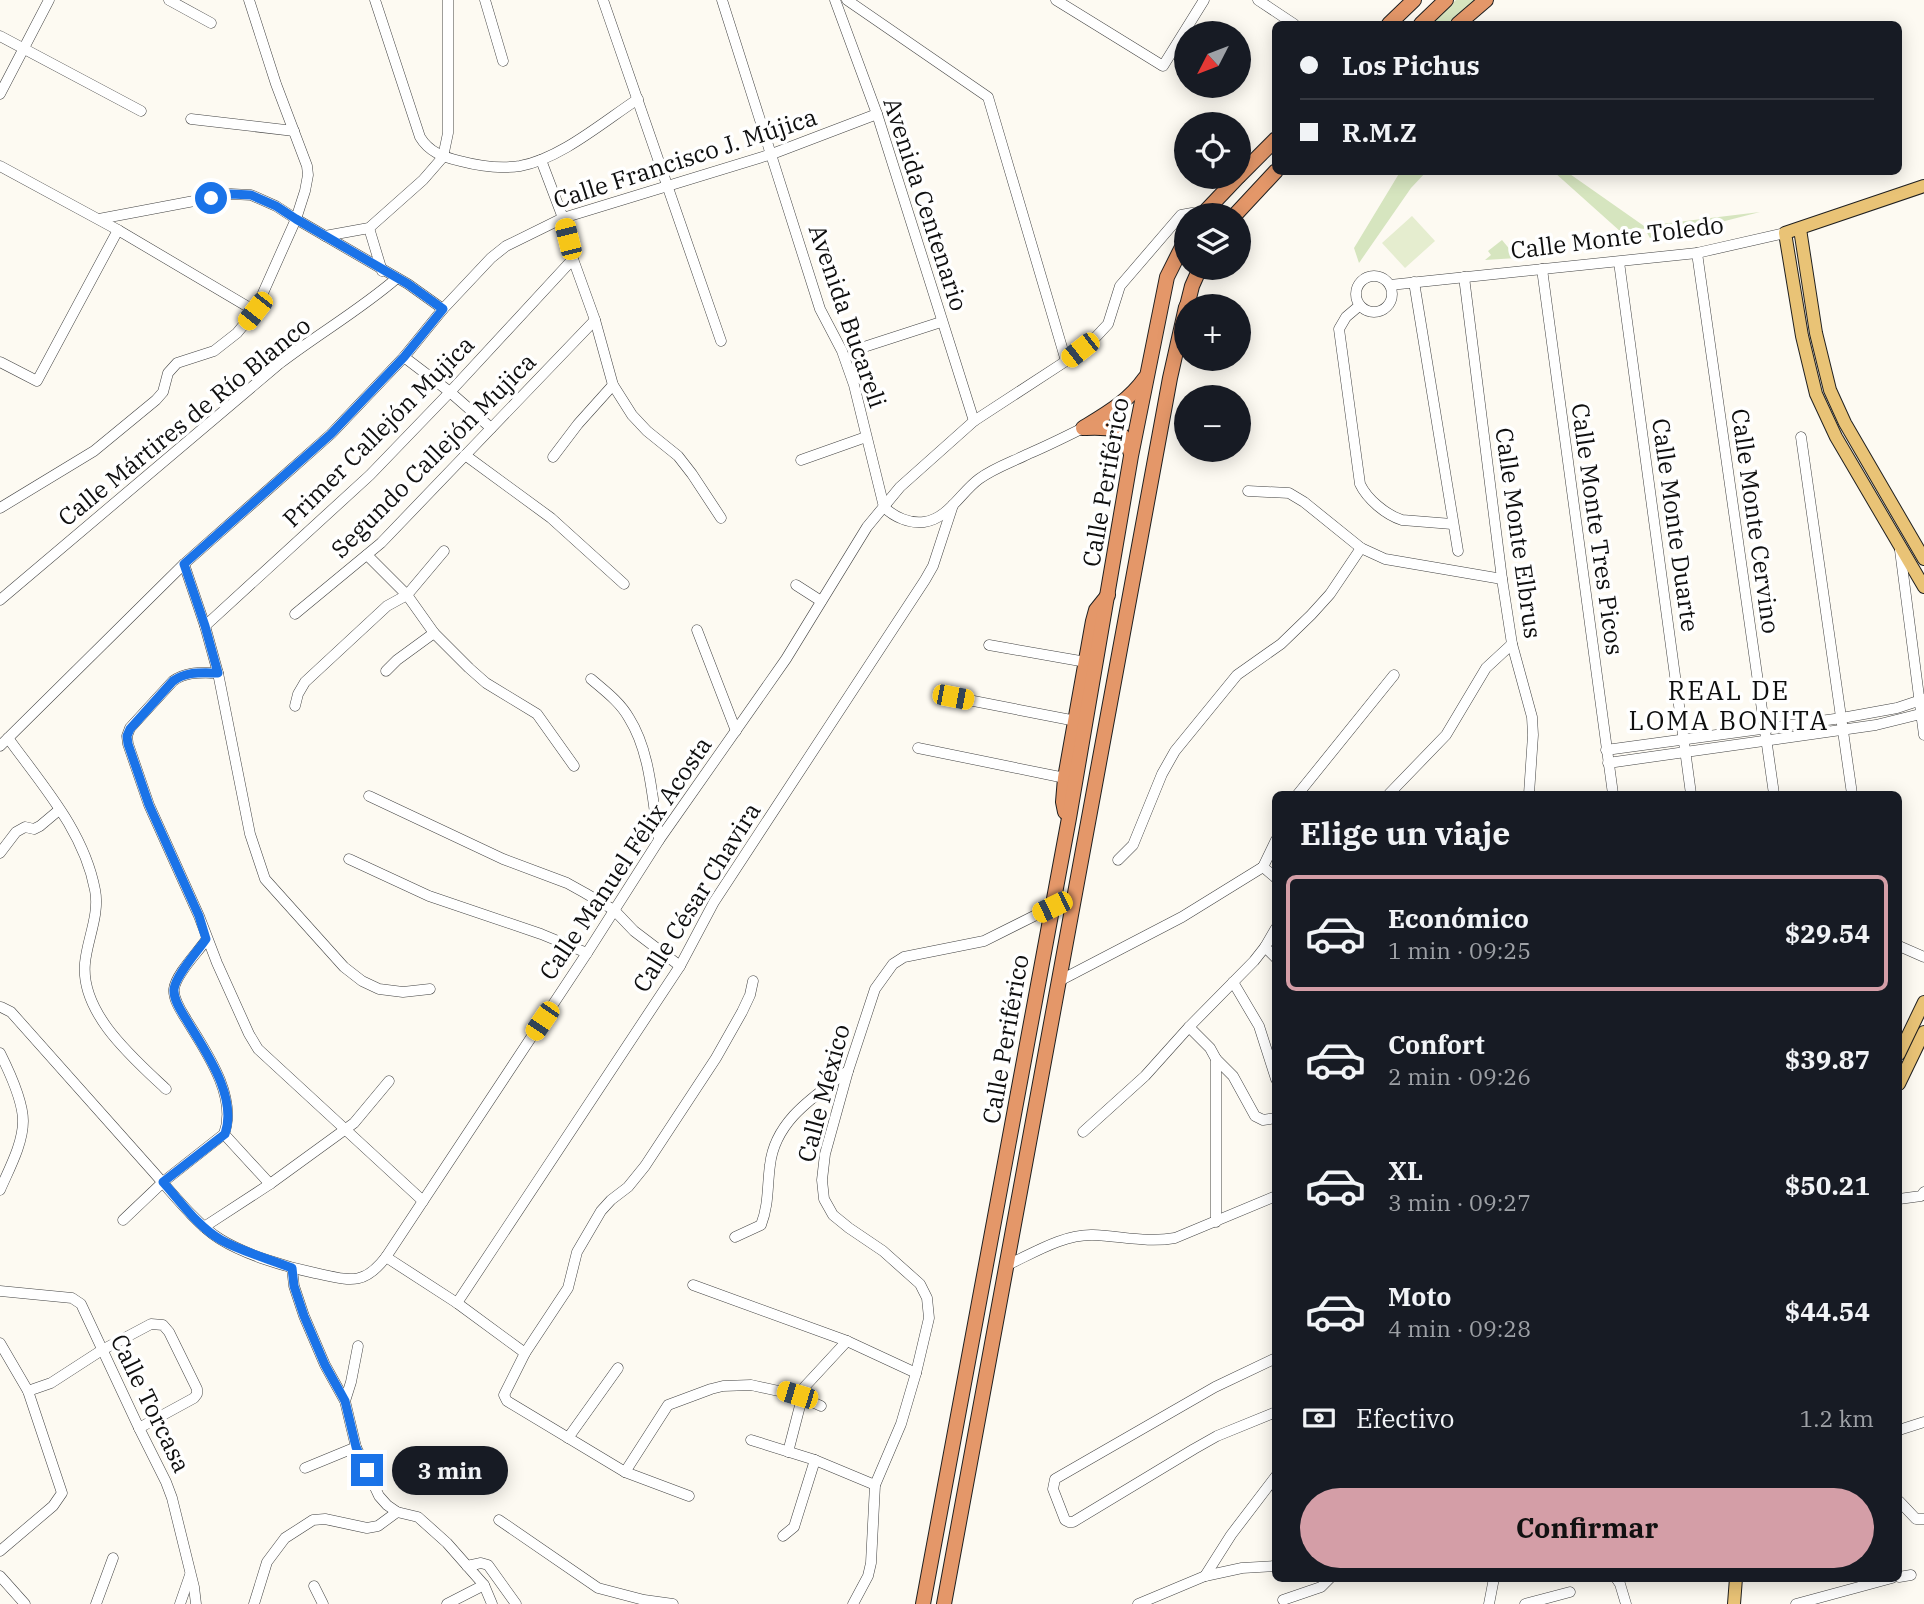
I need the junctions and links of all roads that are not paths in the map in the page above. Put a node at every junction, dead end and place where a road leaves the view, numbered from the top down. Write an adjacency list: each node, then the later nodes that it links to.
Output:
1 (49, 0): 23 (street)
2 (169, 0): 21 (street)
3 (250, 0): 30 (street)
4 (375, 0): 33 (street)
5 (448, 0): 33 (street)
6 (485, 0): 24 (street)
7 (603, 0): 26 (street)
8 (722, 0): 32 (street, Avenida Bucareli)
9 (835, 0): 28 (street, Avenida Centenario)
10 (847, 0): 70 (street)
11 (1056, 0): 12 (street)
12 (1204, 0)
13 (1258, 0): 17 (street)
14 (1414, 0): 18 (highway)
15 (1446, 0): 19 (highway)
16 (1486, 0): 20 (highway)
17 (1290, 21)
18 (1393, 21)
19 (1424, 21)
20 (1462, 21)
21 (211, 23)
22 (0, 36): 23 (street)
23 (24, 48): 25 (street); 27 (street)
24 (503, 61)
25 (0, 94)
26 (638, 99): 34 (street); 38 (street)
27 (141, 111)
28 (877, 114): 32 (street, Calle Francisco J. Mújica); 66 (street, Avenida Centenario)
29 (191, 119): 30 (street)
30 (294, 131): 45 (street)
31 (1272, 143): 35 (highway)
32 (772, 154): 38 (street, Calle Francisco J. Mújica); 79 (street, Avenida Bucareli)
33 (443, 157): 34 (street); 47 (street)
34 (541, 160): 43 (street)
35 (1251, 164)
36 (0, 166): 44 (street)
37 (1272, 174): 42 (highway)
38 (667, 185): 43 (street, Calle Francisco J. Mújica); 67 (street)
39 (1924, 186): 48 (main road, Calle Monte Toledo)
40 (1227, 189): 41 (highway)
41 (1214, 203)
42 (1246, 203)
43 (563, 218): 53 (street); 63 (street, Calle Francisco J. Mújica)
44 (99, 219): 45 (street); 49 (street)
45 (296, 219): 51 (street); 64 (street)
46 (1174, 223): 70 (street, Calle Manuel Félix Acosta)
47 (369, 228): 51 (street); 57 (street)
48 (1800, 229): 50 (main road, Calle Monte Toledo); 96 (main road)
49 (118, 230): 64 (street); 71 (street)
50 (1785, 233): 52 (street, Calle Monte Toledo); 91 (main road)
51 (325, 236): 57 (street)
52 (1697, 253): 54 (street, Calle Monte Toledo); 123 (street, Calle Monte Cervino)
53 (573, 259): 65 (street); 75 (street, Primer Callejón Mujica)
54 (1619, 262): 56 (street, Calle Monte Toledo); 126 (street, Calle Monte Duarte)
55 (1174, 263): 73 (highway, Calle Periférico)
56 (1542, 269): 58 (street, Calle Monte Toledo); 130 (street, Calle Monte Tres Picos)
57 (382, 271): 59 (street)
58 (1464, 276): 60 (street, Calle Monte Toledo); 98 (street, Calle Monte Elbrus)
59 (397, 278): 63 (street); 104 (street, Calle Mártires de Río Blanco)
60 (1414, 282): 61 (street, Calle Monte Toledo); 90 (street)
61 (1390, 285): 62 (street); 62 (street)
62 (1359, 306): 90 (street)
63 (443, 309): 69 (street, Calle Francisco J. Mújica)
64 (255, 311): 88 (street)
65 (595, 320): 74 (street); 77 (street, Segundo Callejón Mujica)
66 (942, 322): 68 (street); 76 (street, Avenida Centenario)
67 (721, 341)
68 (867, 346)
69 (404, 357): 75 (street); 97 (street, Calle Francisco J. Mújica)
70 (1066, 361): 76 (street, Calle Manuel Félix Acosta)
71 (0, 362)
72 (1174, 362): 161 (highway, Calle Periférico)
73 (1148, 374): 78 (highway); 82 (highway, Calle Periférico)
74 (613, 385): 83 (street); 89 (street)
75 (450, 393): 77 (street); 107 (street, Primer Callejón Mujica)
76 (974, 421): 87 (street, Calle Manuel Félix Acosta)
77 (491, 428): 81 (street, Segundo Callejón Mujica)
78 (1083, 428): 82 (highway); 86 (street)
79 (866, 438): 84 (street); 87 (street, Avenida Bucareli)
80 (1801, 438): 122 (street)
81 (465, 455): 95 (street, Segundo Callejón Mujica); 99 (street)
82 (1132, 456): 102 (highway, Calle Periférico)
83 (553, 457)
84 (802, 460)
85 (1248, 491): 92 (street)
86 (953, 505): 87 (street); 159 (street, Calle César Chavira)
87 (884, 507): 105 (street, Calle Manuel Félix Acosta)
88 (0, 508)
89 (722, 518)
90 (1452, 524): 94 (street)
91 (1900, 546): 101 (main road); 118 (street)
92 (1361, 548): 98 (street); 149 (street)
93 (444, 551): 103 (street)
94 (1458, 551)
95 (367, 555): 103 (street); 106 (street, Segundo Callejón Mujica)
96 (1924, 559)
97 (184, 564): 107 (street); 127 (street, Calle Francisco J. Mújica)
98 (1502, 579): 110 (street, Calle Monte Elbrus)
99 (624, 584)
100 (796, 585): 105 (street)
101 (1924, 587)
102 (1109, 594): 112 (highway); 144 (highway, Calle Periférico)
103 (407, 595): 109 (street); 119 (street)
104 (0, 600)
105 (821, 601): 124 (street, Calle Manuel Félix Acosta)
106 (295, 614)
107 (205, 626): 114 (street)
108 (697, 630): 124 (street)
109 (434, 633): 113 (street); 133 (street)
110 (1513, 644): 136 (street); 137 (street, Calle Monte Elbrus)
111 (989, 645): 112 (street)
112 (1086, 662): 121 (highway)
113 (386, 671)
114 (218, 673): 154 (street); 163 (street)
115 (1394, 676): 135 (street)
116 (591, 679): 145 (street)
117 (953, 697): 121 (street)
118 (1921, 700): 120 (street); 122 (street)
119 (295, 706)
120 (1923, 714): 122 (street); 125 (street)
121 (1076, 721): 134 (highway)
122 (1843, 724): 123 (street); 128 (street); 141 (street)
123 (1765, 729): 126 (street); 128 (street, Calle Monte Cervino)
124 (736, 730): 145 (street, Calle Manuel Félix Acosta)
125 (1924, 735)
126 (1683, 739): 130 (street); 131 (street, Calle Monte Duarte)
127 (4, 742): 143 (street)
128 (1766, 742): 131 (street); 140 (street, Calle Monte Cervino)
129 (918, 748): 134 (street)
130 (1606, 750): 132 (street, Calle Monte Tres Picos)
131 (1685, 752): 132 (street); 139 (street, Calle Monte Duarte)
132 (1608, 764): 138 (street, Calle Monte Tres Picos)
133 (574, 766)
134 (1065, 778): 144 (highway)
135 (1300, 791)
136 (1392, 791)
137 (1529, 791)
138 (1612, 791)
139 (1691, 791)
140 (1774, 791)
141 (1852, 791)
142 (369, 796): 153 (street)
143 (59, 810): 147 (street); 175 (street)
144 (1069, 818): 152 (highway, Calle Periférico)
145 (659, 840): 153 (street, Calle Manuel Félix Acosta)
146 (1272, 848): 150 (street)
147 (0, 853)
148 (349, 859): 157 (street)
149 (1118, 860)
150 (1263, 867): 151 (street); 161 (street)
151 (1272, 875)
152 (1052, 907): 172 (street, Calle México); 257 (highway, Calle Periférico)
153 (614, 910): 157 (street, Calle Manuel Félix Acosta); 159 (street)
154 (206, 939): 177 (street); 179 (street)
155 (1902, 947): 158 (street)
156 (1272, 951): 162 (street)
157 (587, 953): 186 (street, Calle Manuel Félix Acosta)
158 (1924, 957)
159 (680, 966): 196 (street, Calle César Chavira)
160 (753, 981): 201 (street)
161 (1059, 981): 192 (highway, Calle Periférico)
162 (1233, 982): 166 (street); 171 (street)
163 (430, 989)
164 (1924, 1002): 167 (main road)
165 (0, 1006): 180 (street, Calle Manuel Félix Acosta)
166 (1189, 1027): 170 (street); 178 (street)
167 (1913, 1035): 168 (main road); 173 (main road)
168 (1902, 1050)
169 (0, 1053): 182 (street)
170 (1216, 1059): 176 (street); 188 (street)
171 (1272, 1067)
172 (848, 1071): 190 (street); 204 (street, Calle México)
173 (1902, 1074)
174 (389, 1081): 177 (street)
175 (166, 1089)
176 (1272, 1119)
177 (346, 1129): 181 (street); 186 (street)
178 (1083, 1132)
179 (225, 1134): 180 (street); 181 (street)
180 (163, 1182): 187 (street); 189 (street, Calle Manuel Félix Acosta)
181 (270, 1184): 189 (street)
182 (0, 1190)
183 (1923, 1197): 185 (street)
184 (1272, 1198): 188 (street)
185 (1902, 1199)
186 (423, 1201): 191 (street, Calle Manuel Félix Acosta)
187 (123, 1220)
188 (1216, 1222): 192 (street)
189 (205, 1227): 193 (street, Calle Manuel Félix Acosta)
190 (735, 1237)
191 (386, 1257): 193 (street, Calle Manuel Félix Acosta); 196 (street)
192 (1006, 1266): 258 (highway, Calle Periférico)
193 (292, 1268): 207 (street)
194 (693, 1285): 197 (street)
195 (0, 1291): 200 (street, Calle Torcasa)
196 (457, 1303): 201 (street)
197 (847, 1341): 204 (street); 206 (street)
198 (0, 1343): 205 (street)
199 (358, 1346): 207 (street)
200 (102, 1350): 205 (street); 211 (street, Calle Torcasa); 211 (street)
201 (526, 1353): 213 (street)
202 (1272, 1360): 209 (street)
203 (618, 1368): 213 (street)
204 (916, 1373): 221 (street, Calle México)
205 (29, 1391): 228 (street)
206 (800, 1397): 208 (street); 216 (street); 219 (street)
207 (345, 1401): 215 (street)
208 (821, 1406)
209 (1272, 1414)
210 (1924, 1422): 212 (street)
211 (139, 1429): 232 (street, Calle Torcasa)
212 (1902, 1429)
213 (568, 1438): 219 (street)
214 (751, 1440): 216 (street)
215 (356, 1447): 218 (street); 224 (street)
216 (788, 1452): 217 (street)
217 (815, 1460): 221 (street); 227 (street)
218 (304, 1468)
219 (625, 1472): 222 (street)
220 (1272, 1481): 235 (street)
221 (875, 1485): 256 (street, Calle México)
222 (689, 1496)
223 (1902, 1504): 225 (street)
224 (397, 1512): 230 (street); 250 (street)
225 (1920, 1519)
226 (499, 1520): 255 (street)
227 (783, 1536)
228 (0, 1550)
229 (113, 1558): 247 (street)
230 (467, 1566): 242 (street); 254 (street)
231 (1272, 1566): 235 (street)
232 (190, 1573): 248 (street); 249 (street, Calle Torcasa)
233 (1911, 1575): 236 (street)
234 (0, 1576): 246 (street)
235 (1205, 1576): 259 (street)
236 (1902, 1576)
237 (1326, 1582): 245 (street)
238 (1493, 1582): 260 (street)
239 (1619, 1582): 262 (street)
240 (1736, 1582): 263 (main road)
241 (1877, 1582): 264 (street)
242 (484, 1585): 252 (street); 253 (street)
243 (314, 1586): 251 (street)
244 (1570, 1592): 261 (street)
245 (1283, 1600)
246 (25, 1604)
247 (96, 1604)
248 (180, 1604)
249 (195, 1604)
250 (254, 1604)
251 (323, 1604)
252 (447, 1604)
253 (492, 1604)
254 (516, 1604)
255 (673, 1604)
256 (853, 1604)
257 (923, 1604)
258 (944, 1604)
259 (1138, 1604)
260 (1489, 1604)
261 (1525, 1604)
262 (1626, 1604)
263 (1734, 1604)
264 (1796, 1604)

